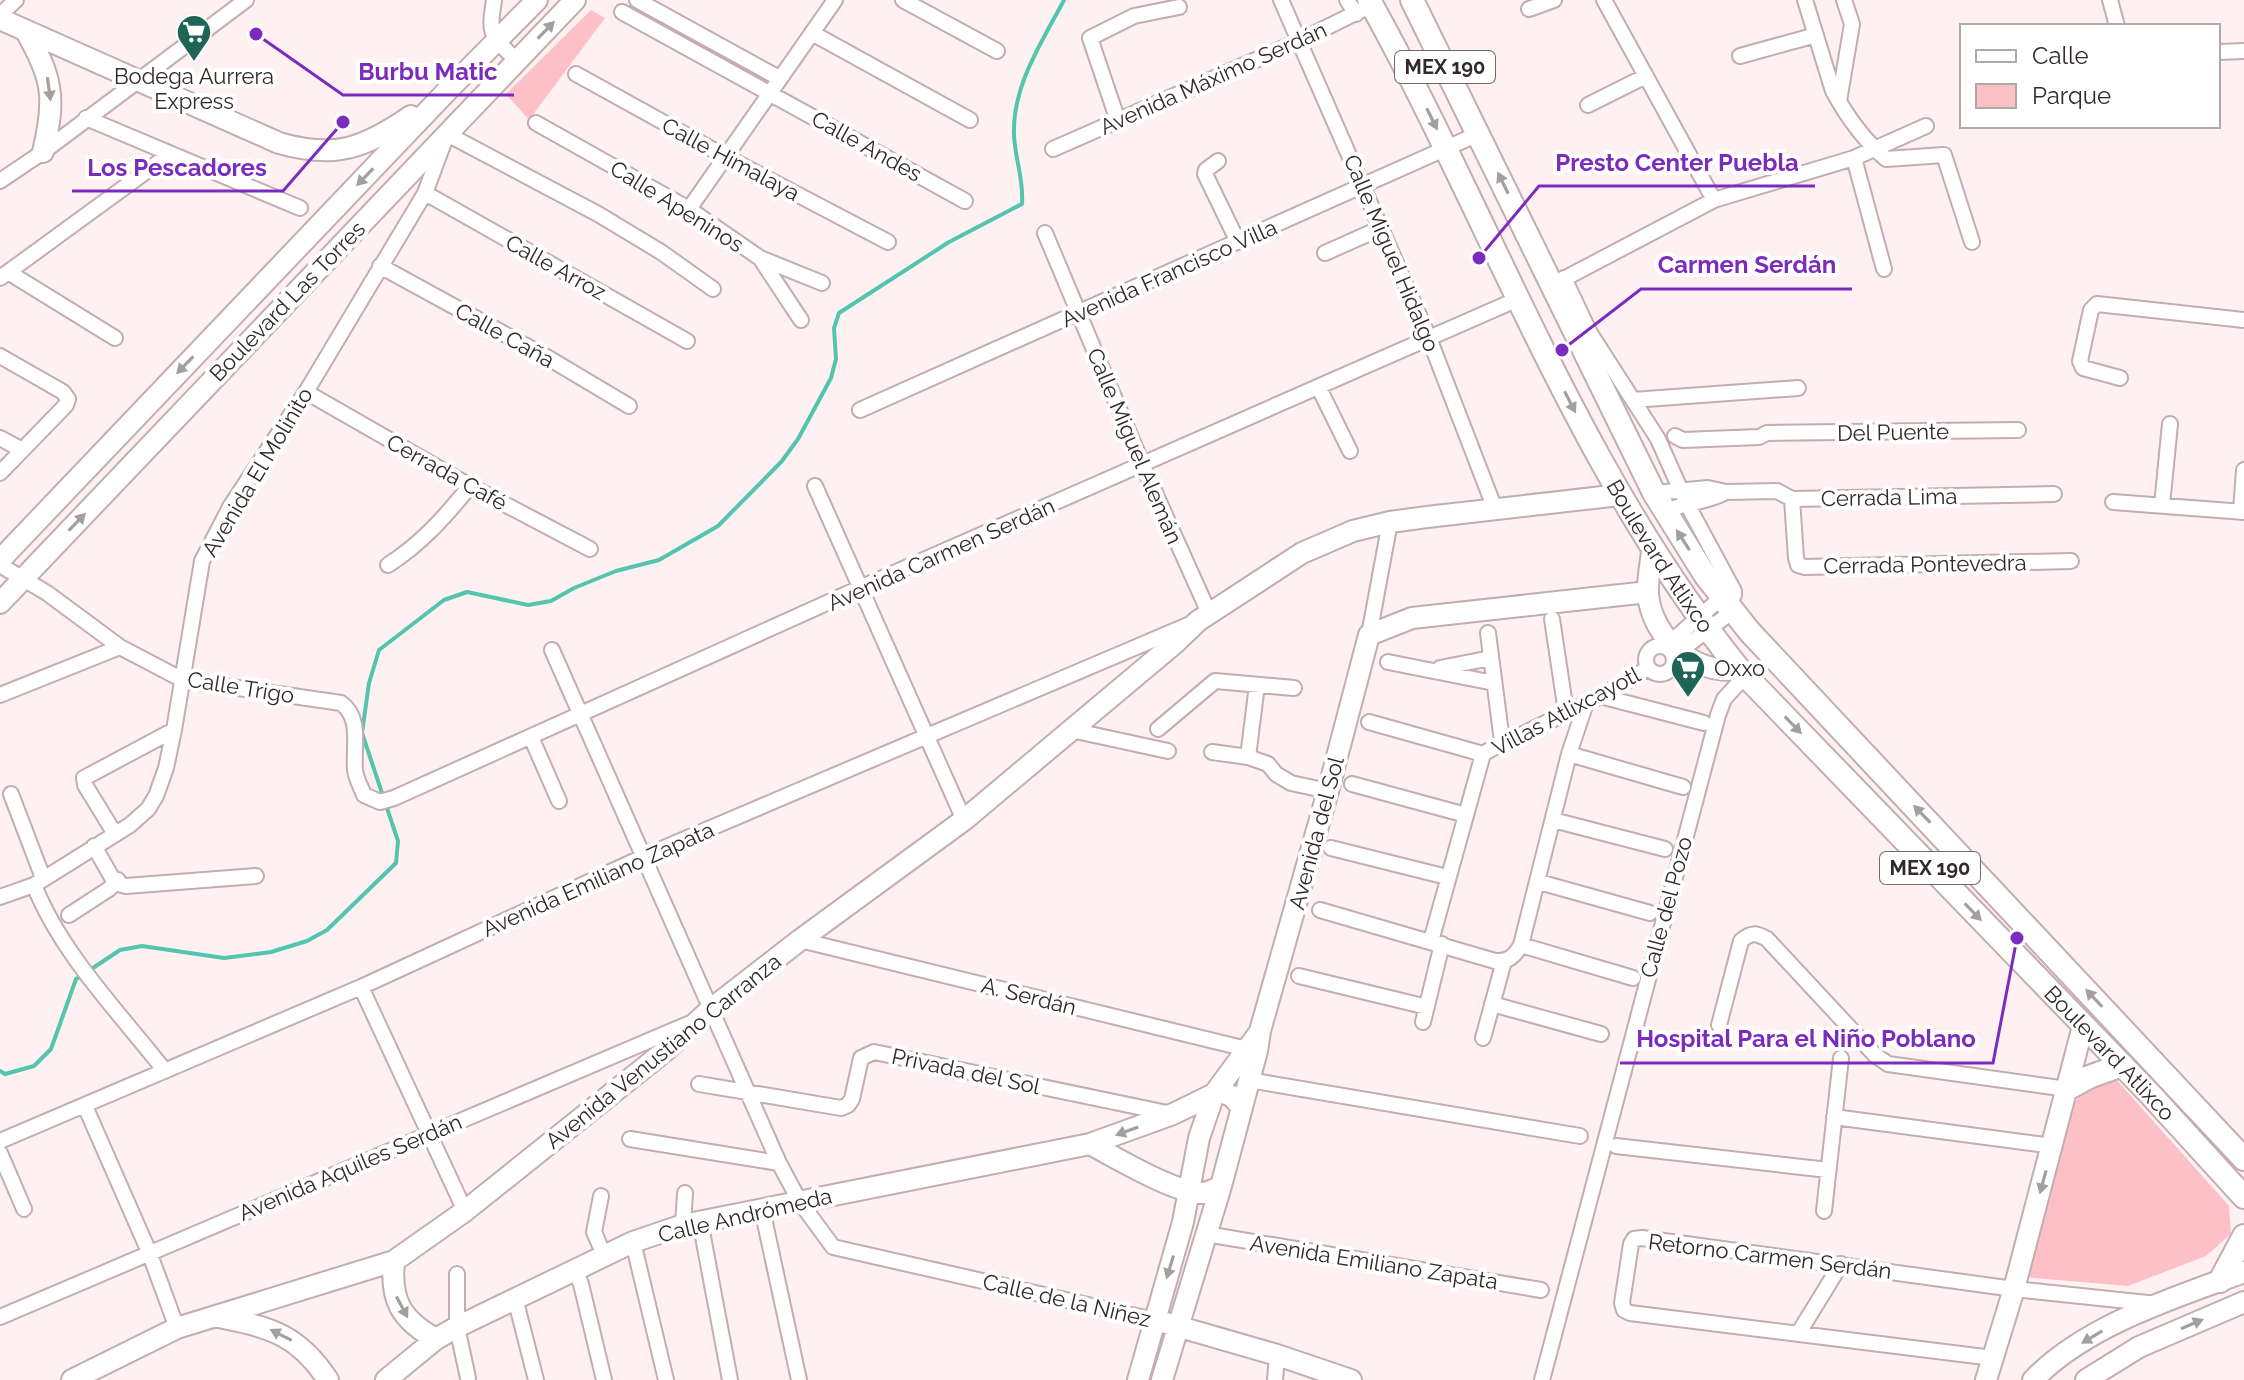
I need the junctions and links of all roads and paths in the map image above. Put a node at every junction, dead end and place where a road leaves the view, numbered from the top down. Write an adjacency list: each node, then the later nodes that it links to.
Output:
1 (16, 0): 21 (street)
2 (246, 0): 36 (street)
3 (494, 0): 26 (street)
4 (537, 0): 26 (main road, Boulevard Las Torres)
5 (575, 0): 32 (main road, Boulevard Las Torres, one-way to 5)
6 (637, 0): 35 (street)
7 (835, 0): 24 (street)
8 (903, 0): 28 (street)
9 (1281, 0): 27 (street, Calle Miguel Hidalgo)
10 (1347, 0): 17 (street)
11 (1412, 0): 47 (main road, Boulevard Atlixco / MEX 190)
12 (1554, 0): 19 (street)
13 (1604, 0): 34 (street)
14 (1805, 0): 25 (street)
15 (1844, 0): 39 (street)
16 (2110, 0): 22 (street)
17 (1366, 6): 27 (street, Avenida Máximo Serdán); 49 (main road, Boulevard Atlixco / MEX 190, one-way to 49)
18 (1179, 7): 43 (street)
19 (1529, 9)
20 (622, 12): 38 (street, Calle Andes)
21 (0, 17): 23 (main road)
22 (2116, 24)
23 (25, 30): 36 (main road); 51 (main road, one-way to 51)
24 (812, 33): 35 (street); 42 (street)
25 (1816, 35): 31 (street); 39 (street)
26 (497, 41): 32 (street); 37 (main road, Boulevard Las Torres)
27 (1299, 41): 43 (street, Avenida Máximo Serdán); 57 (street, Calle Miguel Hidalgo)
28 (997, 51)
29 (2244, 51): 30 (street)
30 (2220, 52)
31 (1740, 56)
32 (516, 60): 46 (main road, Boulevard Las Torres)
33 (576, 74): 53 (street, Calle Himalaya)
34 (1646, 76): 40 (street); 59 (street)
35 (779, 78): 38 (street)
36 (137, 81): 37 (main road); 41 (street)
37 (447, 91): 115 (main road, Boulevard Las Torres, one-way to 115)
38 (770, 92): 53 (street); 60 (street, Calle Andes)
39 (1838, 101): 50 (street)
40 (1588, 105)
41 (86, 118): 51 (street); 52 (street)
42 (970, 120)
43 (1118, 121): 48 (street, Avenida Máximo Serdán)
44 (536, 123): 62 (street, Calle Apeninos)
45 (1926, 126): 50 (street)
46 (447, 134): 58 (street, Avenida El Molinito); 74 (street); 117 (main road, Boulevard Las Torres, one-way to 46)
47 (1478, 134): 49 (street, Avenida Francisco Villa); 75 (main road, Boulevard Atlixco / MEX 190, one-way to 47)
48 (1053, 149)
49 (1446, 149): 57 (street, Avenida Francisco Villa); 76 (main road, Boulevard Atlixco / MEX 190)
50 (1875, 149): 54 (street); 67 (street)
51 (43, 152): 56 (street)
52 (170, 154): 61 (street); 72 (street)
53 (726, 157): 62 (street); 65 (street, Calle Himalaya)
54 (1854, 158): 59 (street); 71 (street)
55 (1218, 161): 66 (street)
56 (0, 181)
57 (1364, 186): 63 (street, Calle Miguel Hidalgo); 66 (street, Avenida Francisco Villa)
58 (425, 193): 70 (street, Avenida El Molinito); 82 (street, Calle Arroz)
59 (1714, 200): 75 (street)
60 (965, 201)
61 (300, 208)
62 (689, 209): 69 (street, Calle Apeninos)
63 (1381, 228): 68 (street); 81 (street, Calle Miguel Hidalgo)
64 (1045, 233): 77 (street, Calle Miguel Alemán)
65 (888, 242)
66 (1238, 242): 77 (street, Avenida Francisco Villa)
67 (1972, 242)
68 (1325, 253)
69 (760, 258): 73 (street, Calle Apeninos); 78 (street)
70 (380, 266): 87 (street, Avenida El Molinito); 89 (street, Calle Caña)
71 (1884, 269)
72 (4, 275): 80 (street)
73 (822, 283)
74 (713, 289)
75 (1564, 293): 88 (street); 106 (main road, Boulevard Atlixco / MEX 190)
76 (1518, 299): 81 (street, Avenida Carmen Serdán); 103 (main road, Boulevard Atlixco / MEX 190, one-way to 103)
77 (1078, 313): 90 (street, Avenida Francisco Villa); 97 (street, Calle Miguel Alemán)
78 (801, 320)
79 (2244, 320): 84 (street)
80 (115, 338)
81 (1429, 338): 85 (street, Avenida Carmen Serdán); 109 (street, Calle Miguel Hidalgo)
82 (687, 341)
83 (0, 356): 95 (street)
84 (2120, 378)
85 (1319, 388): 96 (street); 97 (street, Avenida Carmen Serdán)
86 (1798, 388): 88 (street)
87 (306, 392): 100 (street, Cerrada Café); 135 (street, Avenida El Molinito)
88 (1633, 400): 94 (street)
89 (629, 406)
90 (860, 410)
91 (2170, 424): 108 (street)
92 (2018, 430): 94 (street, Del Puente)
93 (0, 438): 95 (street)
94 (1658, 439): 104 (street)
95 (22, 450): 99 (street)
96 (1350, 451)
97 (1143, 466): 118 (street, Avenida Carmen Serdán); 122 (street, Calle Miguel Alemán)
98 (2244, 470): 110 (street)
99 (0, 473)
100 (470, 486): 112 (street, Cerrada Café); 116 (street)
101 (815, 486): 118 (street)
102 (2054, 494): 105 (street, Cerrada Lima)
103 (1620, 495): 109 (main road); 113 (main road, Boulevard Atlixco / MEX 190)
104 (1684, 497): 105 (street, Cerrada Lima); 106 (street, Cerrada Lima); 121 (street)
105 (1792, 499): 114 (street, Cerrada Pontevedra)
106 (1660, 502): 121 (main road, Boulevard Atlixco / MEX 190, one-way to 106)
107 (2113, 502): 108 (street)
108 (2162, 505): 110 (street)
109 (1495, 509): 111 (main road)
110 (2242, 512)
111 (1390, 522): 122 (main road); 126 (street, Avenida del Sol)
112 (590, 549)
113 (1652, 550): 119 (main road); 124 (main road, Boulevard Atlixco / MEX 190)
114 (2071, 561)
115 (0, 562): 117 (street, Calle Trigo)
116 (388, 565)
117 (23, 578): 120 (main road, Boulevard Las Torres); 127 (street, Calle Trigo)
118 (860, 588): 142 (street, Avenida Carmen Serdán); 148 (street)
119 (1648, 592): 126 (main road); 129 (main road)
120 (0, 603)
121 (1728, 604): 124 (street); 191 (main road, Boulevard Atlixco / MEX 190, one-way to 121)
122 (1203, 617): 147 (main road, Avenida Venustiano Carranza); 148 (street, Avenida Emiliano Zapata)
123 (1552, 619): 141 (street)
124 (1704, 624): 129 (street); 134 (main road, Boulevard Atlixco / MEX 190)
125 (1488, 633): 130 (street)
126 (1369, 635): 158 (main road, Avenida del Sol)
127 (120, 647): 135 (street, Calle Trigo); 139 (street)
128 (552, 650): 142 (street, Calle de la Niñez)
129 (1672, 650): 132 (street); 132 (street); 134 (main road)
130 (1491, 658): 133 (street); 136 (street)
131 (1388, 662): 133 (street)
132 (1648, 668): 140 (street, Villas Atlixcayotl)
133 (1435, 670): 136 (street)
134 (1742, 672): 188 (main road, Boulevard Atlixco / MEX 190, one-way to 188); 269 (street, Calle del Pozo)
135 (183, 680): 146 (street, Avenida El Molinito); 160 (street, Calle Trigo)
136 (1494, 683): 150 (street)
137 (1257, 685): 138 (street); 145 (street); 155 (street)
138 (1294, 688)
139 (0, 695)
140 (1593, 700): 141 (street, Villas Atlixcayotl); 144 (street); 154 (street)
141 (1566, 712): 150 (street, Villas Atlixcayotl)
142 (581, 715): 149 (street, Avenida Carmen Serdán); 168 (street, Calle de la Niñez)
143 (1369, 722): 153 (street)
144 (1704, 723)
145 (1158, 729)
146 (174, 730): 165 (street, Avenida El Molinito); 165 (street)
147 (1071, 730): 151 (street); 163 (main road, Avenida Venustiano Carranza)
148 (925, 736): 163 (street); 168 (street, Avenida Emiliano Zapata)
149 (531, 737): 160 (street, Avenida Carmen Serdán); 161 (street)
150 (1502, 741): 153 (street, Villas Atlixcayotl)
151 (1168, 751)
152 (1212, 752): 155 (street)
153 (1483, 754): 162 (street)
154 (1569, 754): 157 (street); 164 (street)
155 (1248, 757): 158 (street)
156 (1352, 784): 162 (street)
157 (1683, 787)
158 (1328, 791): 192 (main road, Avenida del Sol)
159 (11, 794): 171 (street)
160 (364, 795)
161 (559, 801)
162 (1466, 815): 170 (street)
163 (964, 820): 178 (main road, Avenida Venustiano Carranza)
164 (1553, 820): 167 (street); 172 (street)
165 (104, 840): 171 (street, Avenida El Molinito); 173 (street)
166 (1331, 848): 170 (street)
167 (1665, 849)
168 (645, 856): 184 (street, Avenida Emiliano Zapata); 186 (street, Calle de la Niñez)
169 (256, 876): 173 (street)
170 (1447, 877): 179 (street)
171 (38, 881): 174 (street, Avenida El Molinito); 195 (street)
172 (1539, 882): 176 (street); 180 (street)
173 (120, 883): 177 (street)
174 (0, 897)
175 (1320, 910): 179 (street)
176 (1650, 913)
177 (69, 915)
178 (800, 940): 186 (main road, Avenida Venustiano Carranza); 192 (street, A. Serdán)
179 (1436, 942): 181 (street); 182 (street)
180 (1521, 945): 181 (street); 183 (street)
181 (1504, 961): 185 (street)
182 (1299, 976)
183 (1633, 978)
184 (361, 987): 195 (street, Avenida Emiliano Zapata); 205 (street)
185 (1492, 1004): 189 (street); 190 (street)
186 (706, 1013): 199 (street, Calle de la Niñez); 205 (street, Avenida Aquiles Serdán); 225 (main road, Avenida Venustiano Carranza)
187 (1719, 1025): 198 (street)
188 (2083, 1026): 194 (main road, Boulevard Atlixco / MEX 190); 198 (main road)
189 (1601, 1034)
190 (1483, 1038)
191 (2136, 1043): 212 (main road); 214 (main road, Boulevard Atlixco / MEX 190)
192 (1254, 1044): 196 (main road, Avenida del Sol); 200 (main road, Avenida del Sol)
193 (1841, 1058): 204 (street)
194 (2122, 1065): 198 (main road); 221 (main road, Boulevard Atlixco / MEX 190); 227 (main road)
195 (165, 1071): 201 (street, Avenida Emiliano Zapata)
196 (1249, 1080): 202 (main road, Avenida del Sol); 206 (street)
197 (699, 1084): 199 (street)
198 (2067, 1089): 211 (main road)
199 (748, 1093): 203 (street, Privada del Sol); 215 (street, Calle de la Niñez)
200 (1214, 1094): 202 (main road); 203 (main road, Calle Andrómeda); 218 (main road, Avenida del Sol)
201 (85, 1106): 208 (street, Avenida Emiliano Zapata); 232 (street)
202 (1241, 1107): 217 (main road, Avenida del Sol)
203 (1173, 1114): 209 (main road, Calle Andrómeda, one-way to 209)
204 (1834, 1117): 211 (street); 216 (street)
205 (430, 1133): 225 (street); 232 (street, Avenida Aquiles Serdán)
206 (1580, 1136)
207 (630, 1139): 215 (street)
208 (0, 1141)
209 (1090, 1144): 218 (main road); 222 (main road, Calle Andrómeda)
210 (1616, 1146): 216 (street)
211 (2053, 1146): 240 (main road, one-way to 240)
212 (2244, 1146)
213 (0, 1153): 223 (street)
214 (2244, 1159)
215 (779, 1163): 222 (street, Calle de la Niñez)
216 (1828, 1170): 226 (street)
217 (1221, 1186): 218 (main road); 229 (main road, Avenida del Sol)
218 (1189, 1191): 247 (main road, Avenida del Sol, one-way to 247)
219 (685, 1193): 228 (street)
220 (601, 1196): 233 (street)
221 (2244, 1197)
222 (800, 1202): 224 (main road, Calle Andrómeda); 247 (street, Calle de la Niñez)
223 (24, 1209)
224 (762, 1209): 228 (main road, Calle Andrómeda); 264 (street)
225 (465, 1211): 234 (main road, Avenida Venustiano Carranza)
226 (1824, 1211)
227 (2244, 1214)
228 (692, 1223): 231 (main road, Calle Andrómeda); 263 (street)
229 (1206, 1234): 241 (street, Avenida Emiliano Zapata); 248 (main road, Avenida del Sol)
230 (2244, 1236): 239 (main road)
231 (633, 1242): 233 (main road, Calle Andrómeda); 262 (street)
232 (149, 1252): 245 (street, Avenida Aquiles Serdán); 250 (street)
233 (604, 1255): 236 (main road, Calle Andrómeda)
234 (394, 1261): 246 (main road, Avenida Venustiano Carranza); 252 (main road, one-way to 252)
235 (1841, 1264): 240 (street, Retorno Carmen Serdán); 251 (street); 251 (street, Retorno Carmen Serdán)
236 (575, 1270): 242 (main road, Calle Andrómeda); 261 (street)
237 (2244, 1272): 239 (main road)
238 (457, 1274): 249 (street)
239 (2220, 1281): 244 (main road)
240 (2014, 1289): 244 (street, Retorno Carmen Serdán); 255 (main road)
241 (1541, 1290)
242 (515, 1298): 249 (main road, Calle Andrómeda); 260 (street)
243 (2244, 1302): 253 (main road, one-way to 243)
244 (2157, 1304): 271 (main road, one-way to 271)
245 (0, 1317)
246 (217, 1317): 250 (main road, Avenida Venustiano Carranza); 258 (main road, one-way to 246)
247 (1154, 1320): 248 (main road, Calle de la Niñez); 265 (main road, Avenida del Sol)
248 (1177, 1325): 254 (main road, Calle de la Niñez); 266 (main road, Avenida del Sol)
249 (457, 1327): 252 (main road, Calle Andrómeda); 256 (street)
250 (177, 1328): 257 (main road, Avenida Venustiano Carranza)
251 (1798, 1334): 255 (street, Retorno Carmen Serdán)
252 (436, 1339): 259 (main road, Calle Andrómeda)
253 (2139, 1347): 272 (main road); 273 (main road)
254 (1277, 1355): 267 (street); 268 (main road, Calle de la Niñez)
255 (1993, 1358): 270 (main road)
256 (468, 1378)
257 (72, 1380)
258 (328, 1380)
259 (386, 1380)
260 (536, 1380)
261 (604, 1380)
262 (666, 1380)
263 (730, 1380)
264 (799, 1380)
265 (1138, 1380)
266 (1162, 1380)
267 (1275, 1380)
268 (1351, 1380)
269 (1542, 1380)
270 (1986, 1380)
271 (2033, 1380)
272 (2086, 1380)
273 (2109, 1380)

